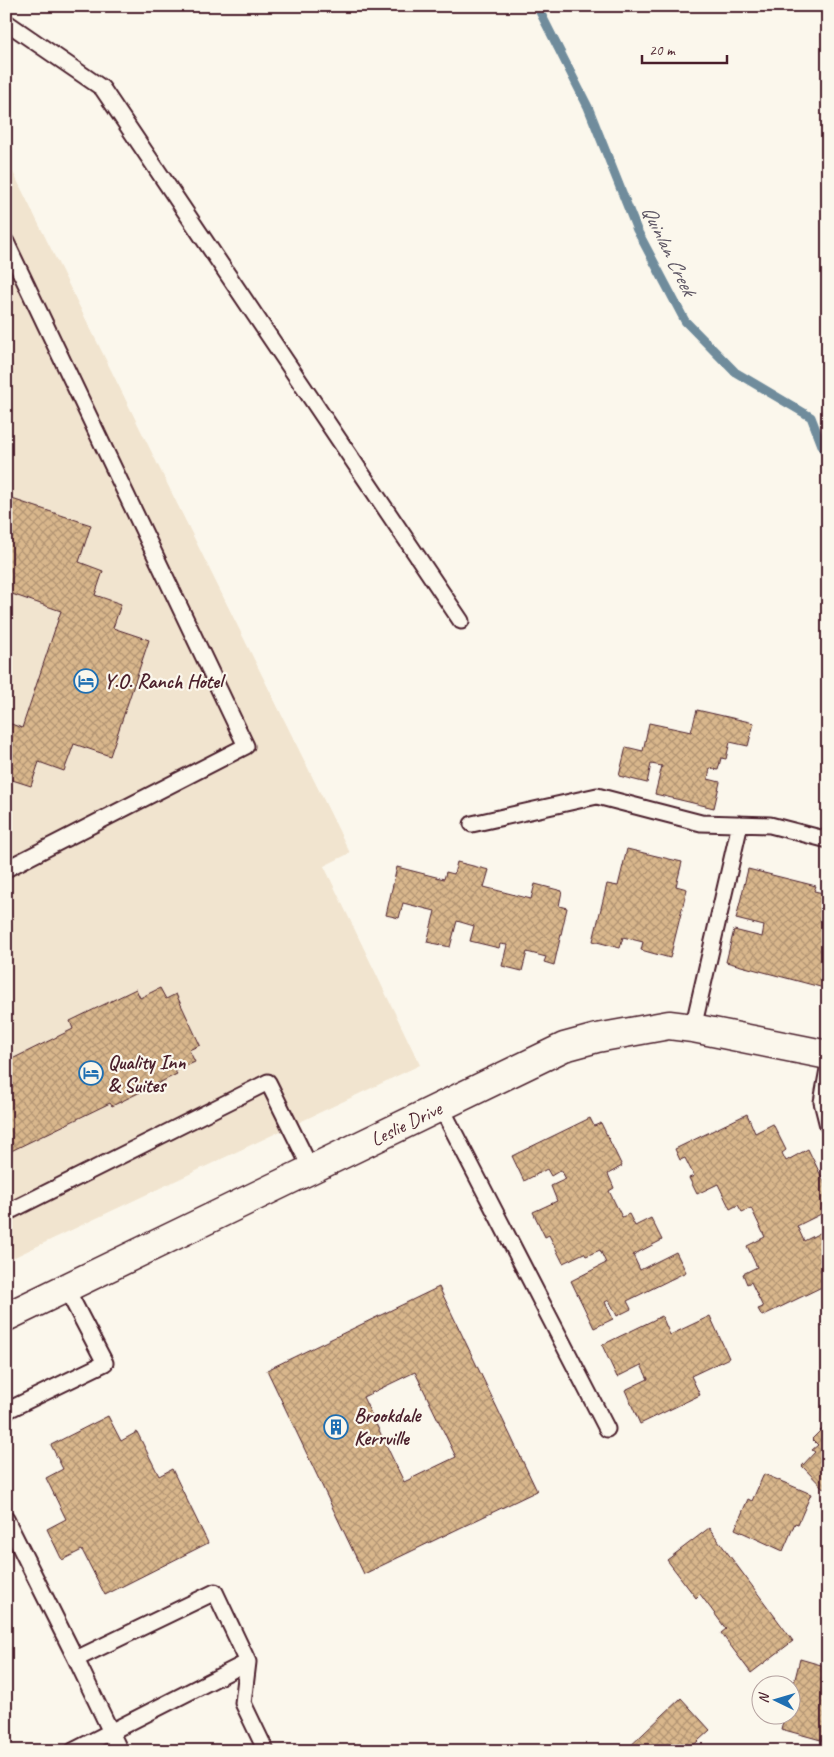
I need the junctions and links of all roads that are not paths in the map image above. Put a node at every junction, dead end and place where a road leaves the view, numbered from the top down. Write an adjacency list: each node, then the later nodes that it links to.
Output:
1 (6, 22): 3 (lane)
2 (6, 242): 7 (lane)
3 (461, 620)
4 (472, 824): 5 (lane)
5 (740, 824): 6 (lane); 8 (lane)
6 (828, 840)
7 (6, 870)
8 (693, 1028): 9 (street, Leslie Drive); 11 (street, Leslie Drive)
9 (828, 1056)
10 (828, 1069): 12 (lane)
11 (441, 1107): 13 (street, Leslie Drive); 18 (lane)
12 (828, 1126)
13 (311, 1170): 14 (lane); 15 (street, Leslie Drive)
14 (6, 1212)
15 (66, 1288): 16 (street, Leslie Drive); 17 (lane)
16 (6, 1317)
17 (6, 1411)
18 (607, 1429)
19 (6, 1518): 20 (lane)
20 (76, 1659): 21 (lane); 22 (lane)
21 (248, 1662): 22 (lane); 25 (lane)
22 (110, 1732): 23 (lane); 24 (lane)
23 (73, 1751)
24 (120, 1751)
25 (266, 1751)

